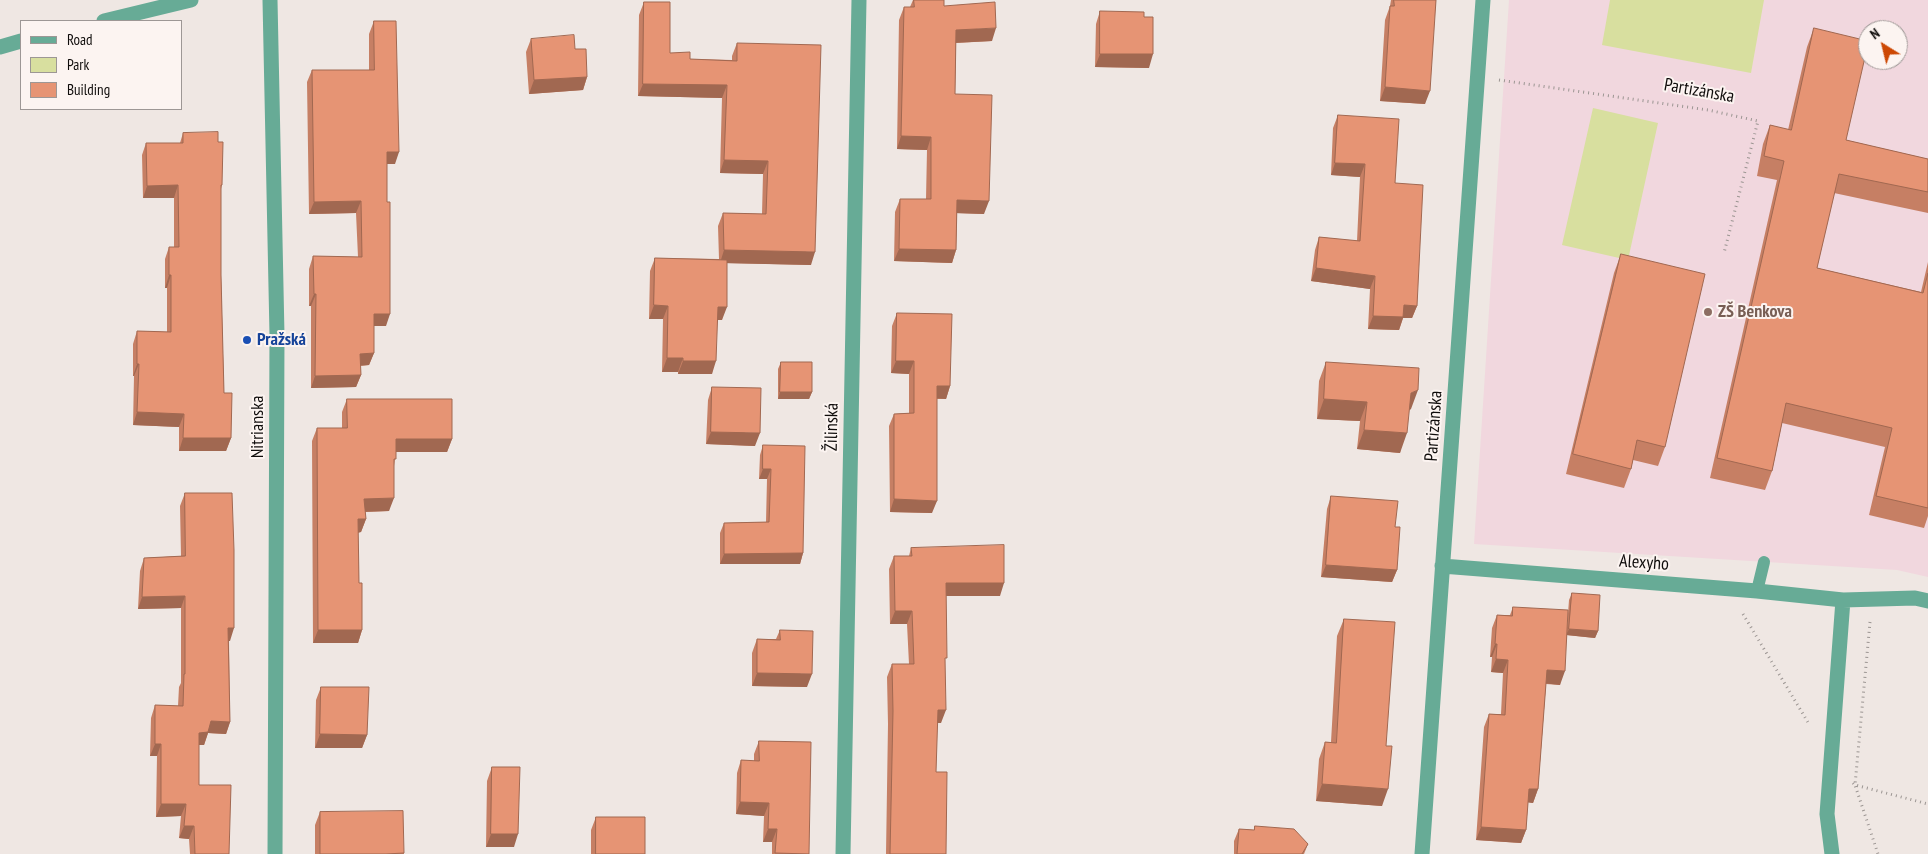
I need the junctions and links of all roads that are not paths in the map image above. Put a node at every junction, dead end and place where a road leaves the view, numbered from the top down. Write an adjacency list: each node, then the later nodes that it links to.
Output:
1 (191, 0): 5 (street)
2 (270, 0): 13 (street, Nitrianska)
3 (859, 0): 14 (street, Žilinská)
4 (1483, 0): 9 (street, Partizánska)
5 (108, 20)
6 (20, 42): 7 (street)
7 (0, 47)
8 (1764, 562): 10 (lane)
9 (1442, 566): 10 (street, Alexyho); 15 (street, Partizánska)
10 (1757, 591): 11 (street, Alexyho)
11 (1843, 600): 12 (street, Alexyho); 16 (street)
12 (1928, 601)
13 (275, 854)
14 (843, 854)
15 (1422, 854)
16 (1832, 854)

